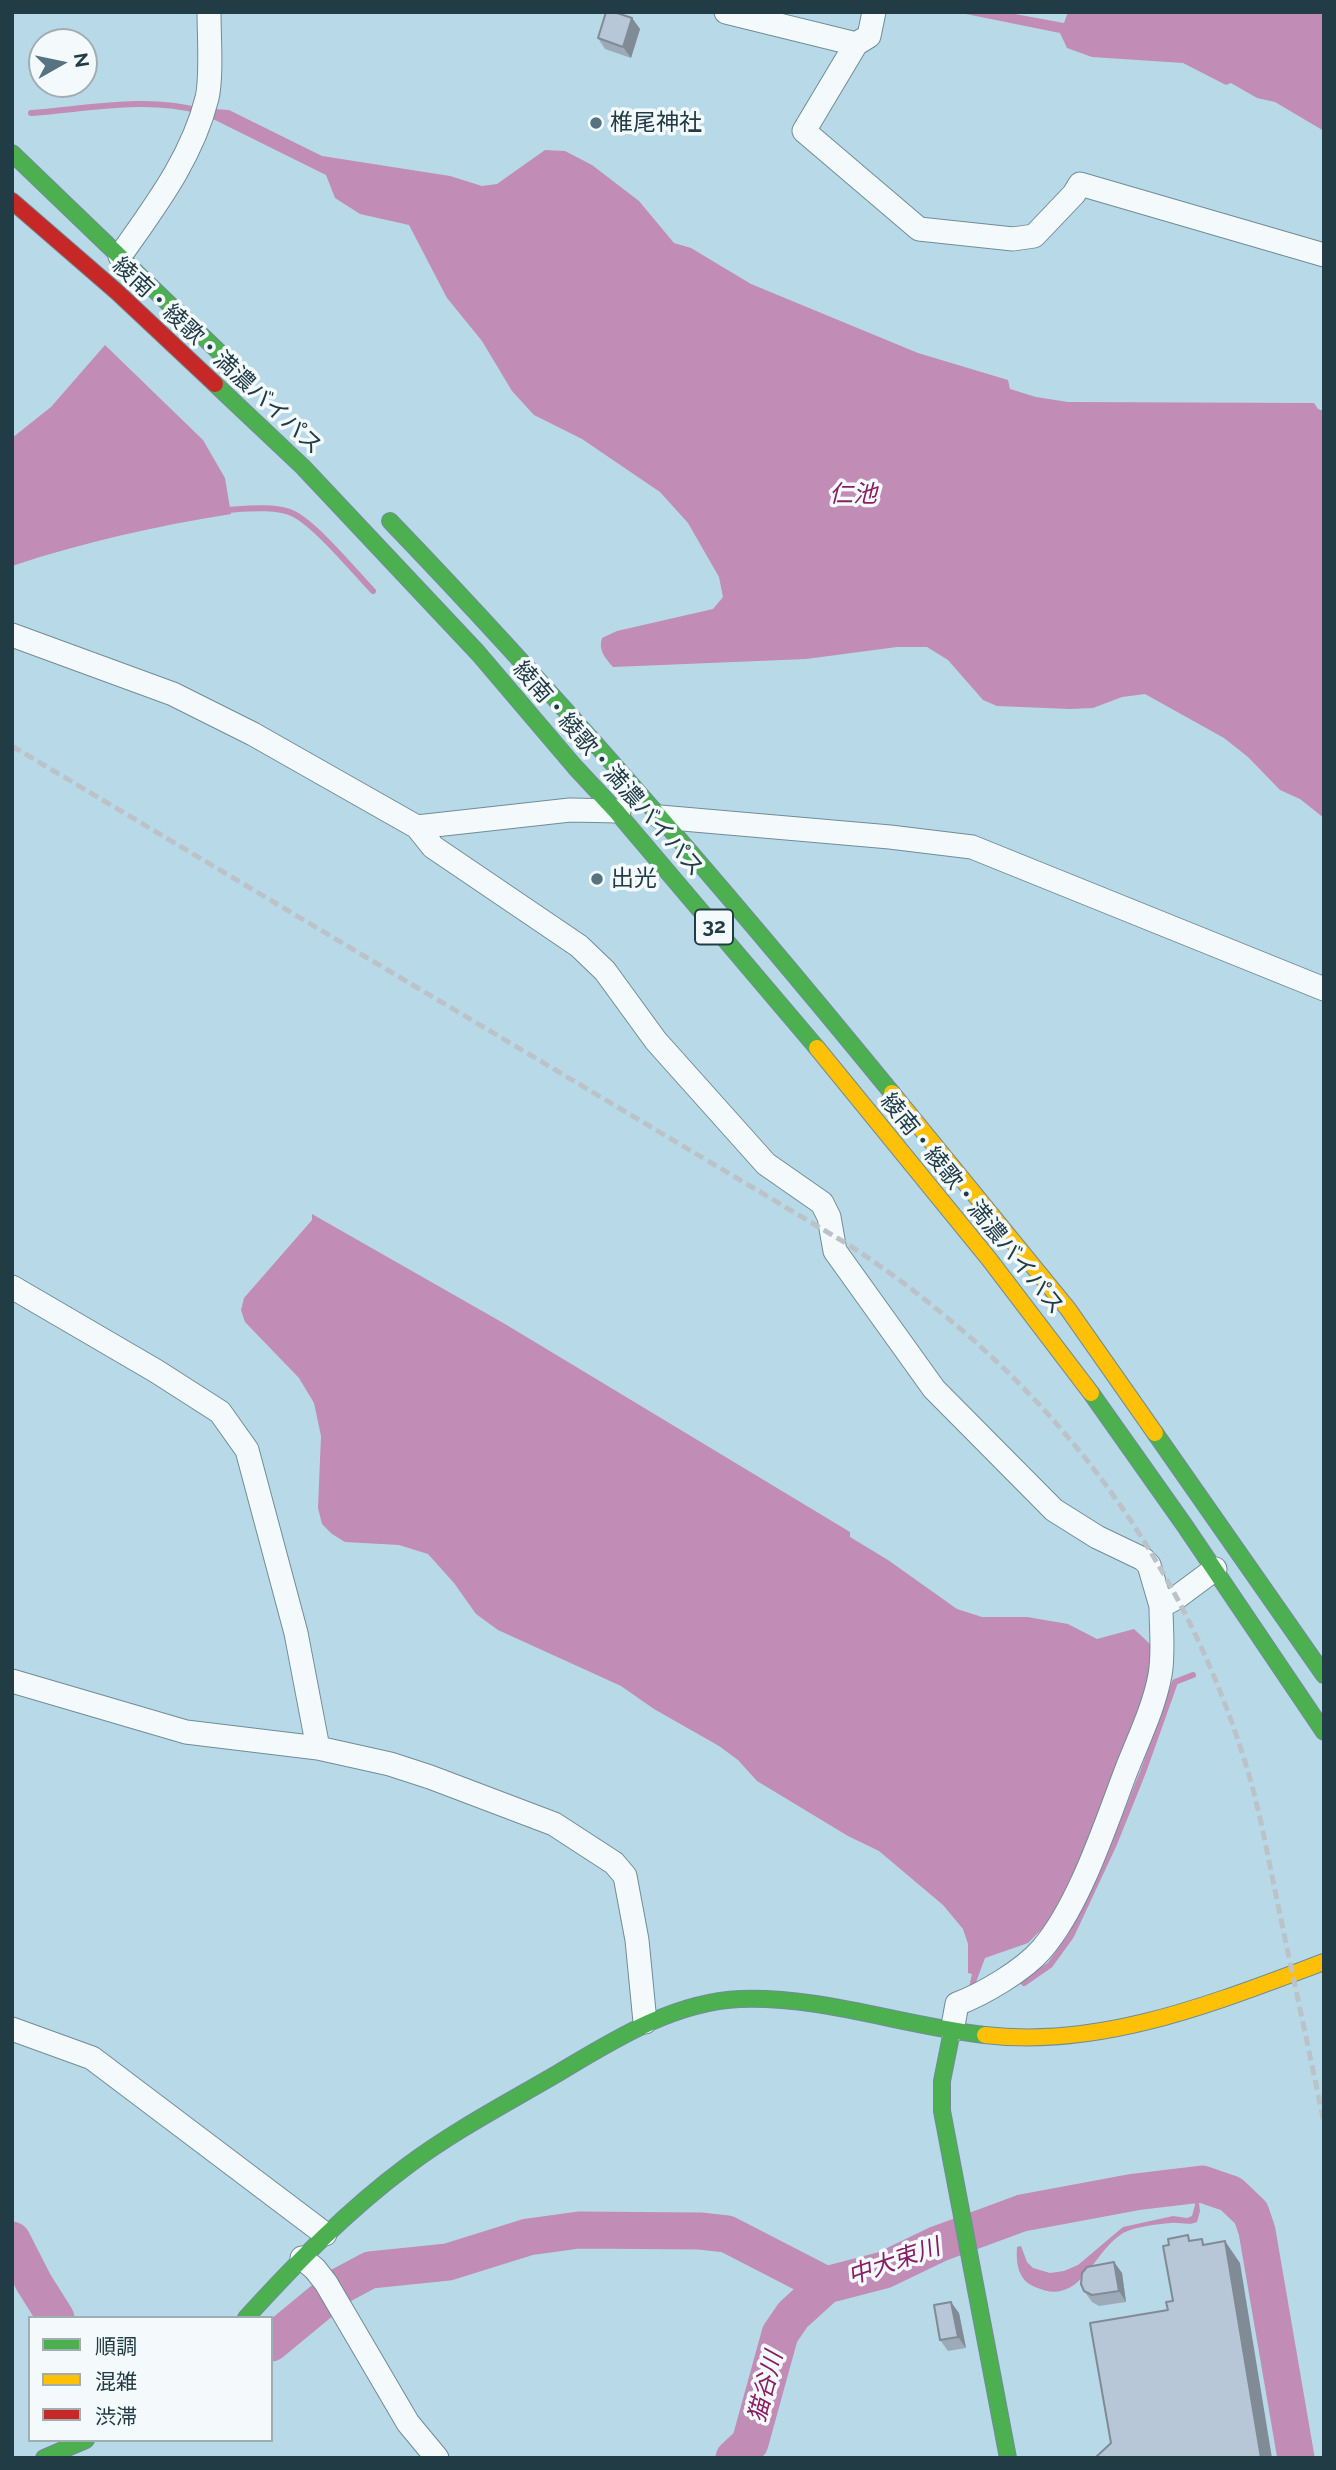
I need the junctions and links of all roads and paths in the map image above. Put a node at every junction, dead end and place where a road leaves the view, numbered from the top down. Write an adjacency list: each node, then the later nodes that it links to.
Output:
1 (209, 12): 8 (street)
2 (726, 12): 4 (street)
3 (874, 12): 4 (street)
4 (856, 44): 7 (street)
5 (12, 153): 8 (main road, 綾南・綾歌・満濃バイパス)
6 (12, 201): 12 (main road, 綾南・綾歌・満濃バイパス / 32)
7 (1324, 255)
8 (120, 256): 9 (main road, 綾南・綾歌・満濃バイパス)
9 (232, 365)
10 (379, 511): 13 (main road, 綾南・綾歌・満濃バイパス / 32)
11 (12, 635): 14 (street)
12 (616, 811): 13 (street); 14 (street); 17 (main road, 綾南・綾歌・満濃バイパス / 32)
13 (662, 817): 15 (street); 19 (main road, 綾南・綾歌・満濃バイパス / 32)
14 (417, 827): 18 (street)
15 (1324, 989)
16 (12, 1287): 23 (street)
17 (1215, 1569): 18 (street); 22 (main road, 綾南・綾歌・満濃バイパス / 32)
18 (1161, 1606): 27 (street)
19 (1314, 1642): 20 (main road, 綾南・綾歌・満濃バイパス / 32)
20 (1324, 1675)
21 (12, 1681): 23 (street)
22 (1324, 1732)
23 (318, 1748): 25 (street)
24 (1324, 1962): 27 (main road)
25 (645, 2022): 27 (main road); 28 (main road)
26 (12, 2029): 28 (street)
27 (953, 2031): 34 (main road)
28 (325, 2234): 29 (main road)
29 (302, 2258): 30 (main road); 33 (street)
30 (248, 2316)
31 (81, 2442): 32 (main road)
32 (44, 2458)
33 (437, 2458)
34 (1008, 2458)

